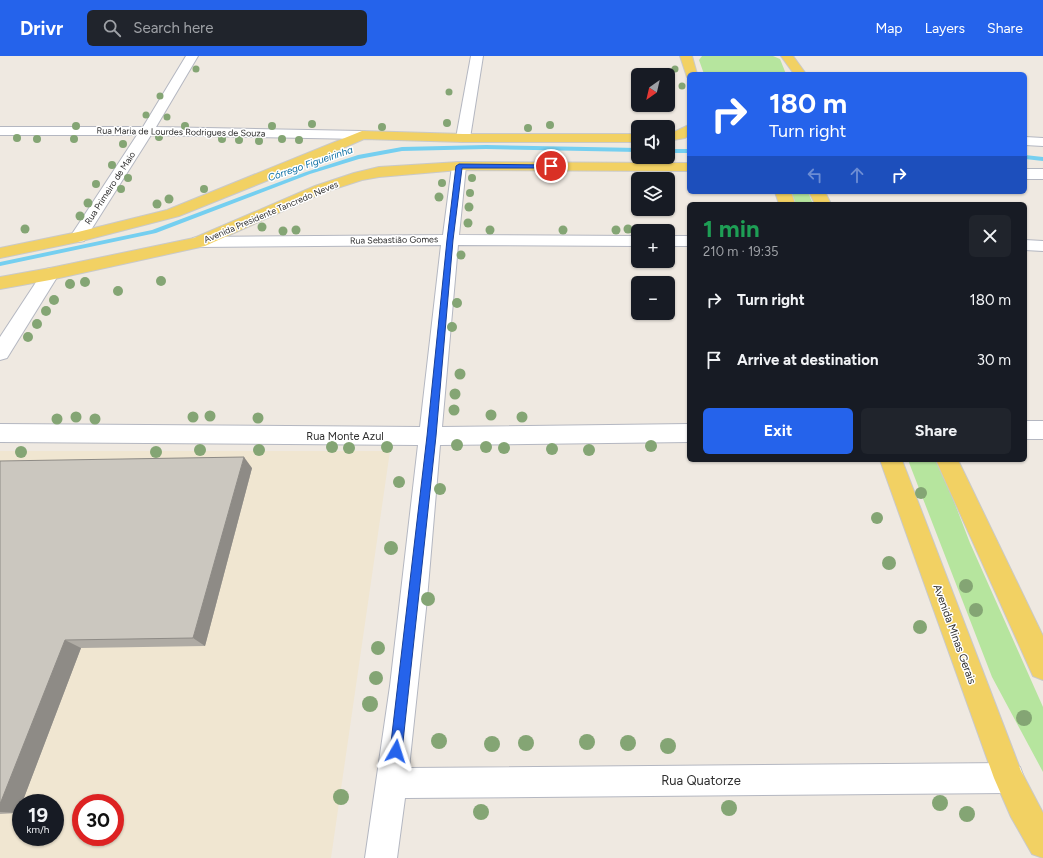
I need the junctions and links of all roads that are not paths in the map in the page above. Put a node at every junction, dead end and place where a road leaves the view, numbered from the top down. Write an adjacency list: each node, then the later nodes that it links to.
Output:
1 (192, 56): 8 (street, Rua Primeiro de Maio)
2 (478, 56): 12 (street)
3 (686, 56): 5 (main road)
4 (787, 56): 6 (main road)
5 (690, 72)
6 (799, 72)
7 (687, 130): 11 (main road)
8 (147, 131): 9 (street, Rua Maria de Lourdes Rodrigues de Souza); 10 (street, Rua Maria de Lourdes Rodrigues de Souza); 20 (street, Rua Primeiro de Maio)
9 (0, 132)
10 (362, 135): 12 (main road); 20 (main road)
11 (675, 136)
12 (464, 138): 13 (main road)
13 (631, 138)
14 (1027, 141): 15 (street)
15 (1043, 142)
16 (459, 166): 17 (main road, Avenida Presidente Tancredo Neves); 21 (street); 25 (main road, Avenida Presidente Tancredo Neves)
17 (687, 167)
18 (1027, 174): 19 (street)
19 (1043, 174)
20 (78, 238): 28 (main road)
21 (450, 240): 22 (street, Rua Sebastião Gomes); 25 (street, Rua Sebastião Gomes); 36 (street)
22 (631, 240)
23 (675, 241): 24 (street)
24 (687, 241)
25 (199, 242): 29 (main road, Avenida Presidente Tancredo Neves)
26 (1027, 245): 27 (street)
27 (1043, 246)
28 (0, 253)
29 (50, 274): 30 (main road, Avenida Presidente Tancredo Neves); 31 (street)
30 (0, 283)
31 (0, 353)
32 (1027, 430): 33 (street)
33 (1043, 430)
34 (0, 433): 36 (street, Rua Monte Azul)
35 (687, 433): 36 (street, Rua Monte Azul)
36 (431, 436): 41 (street)
37 (891, 462): 40 (main road, Avenida Minas Gerais)
38 (948, 462): 39 (main road)
39 (1043, 666)
40 (1009, 778): 41 (street, Rua Quatorze); 42 (main road, Avenida Minas Gerais)
41 (393, 783): 44 (street)
42 (1022, 806): 43 (main road, Avenida Minas Gerais); 45 (street, Avenida Minas Gerais)
43 (1043, 843)
44 (381, 858)
45 (1043, 858)

